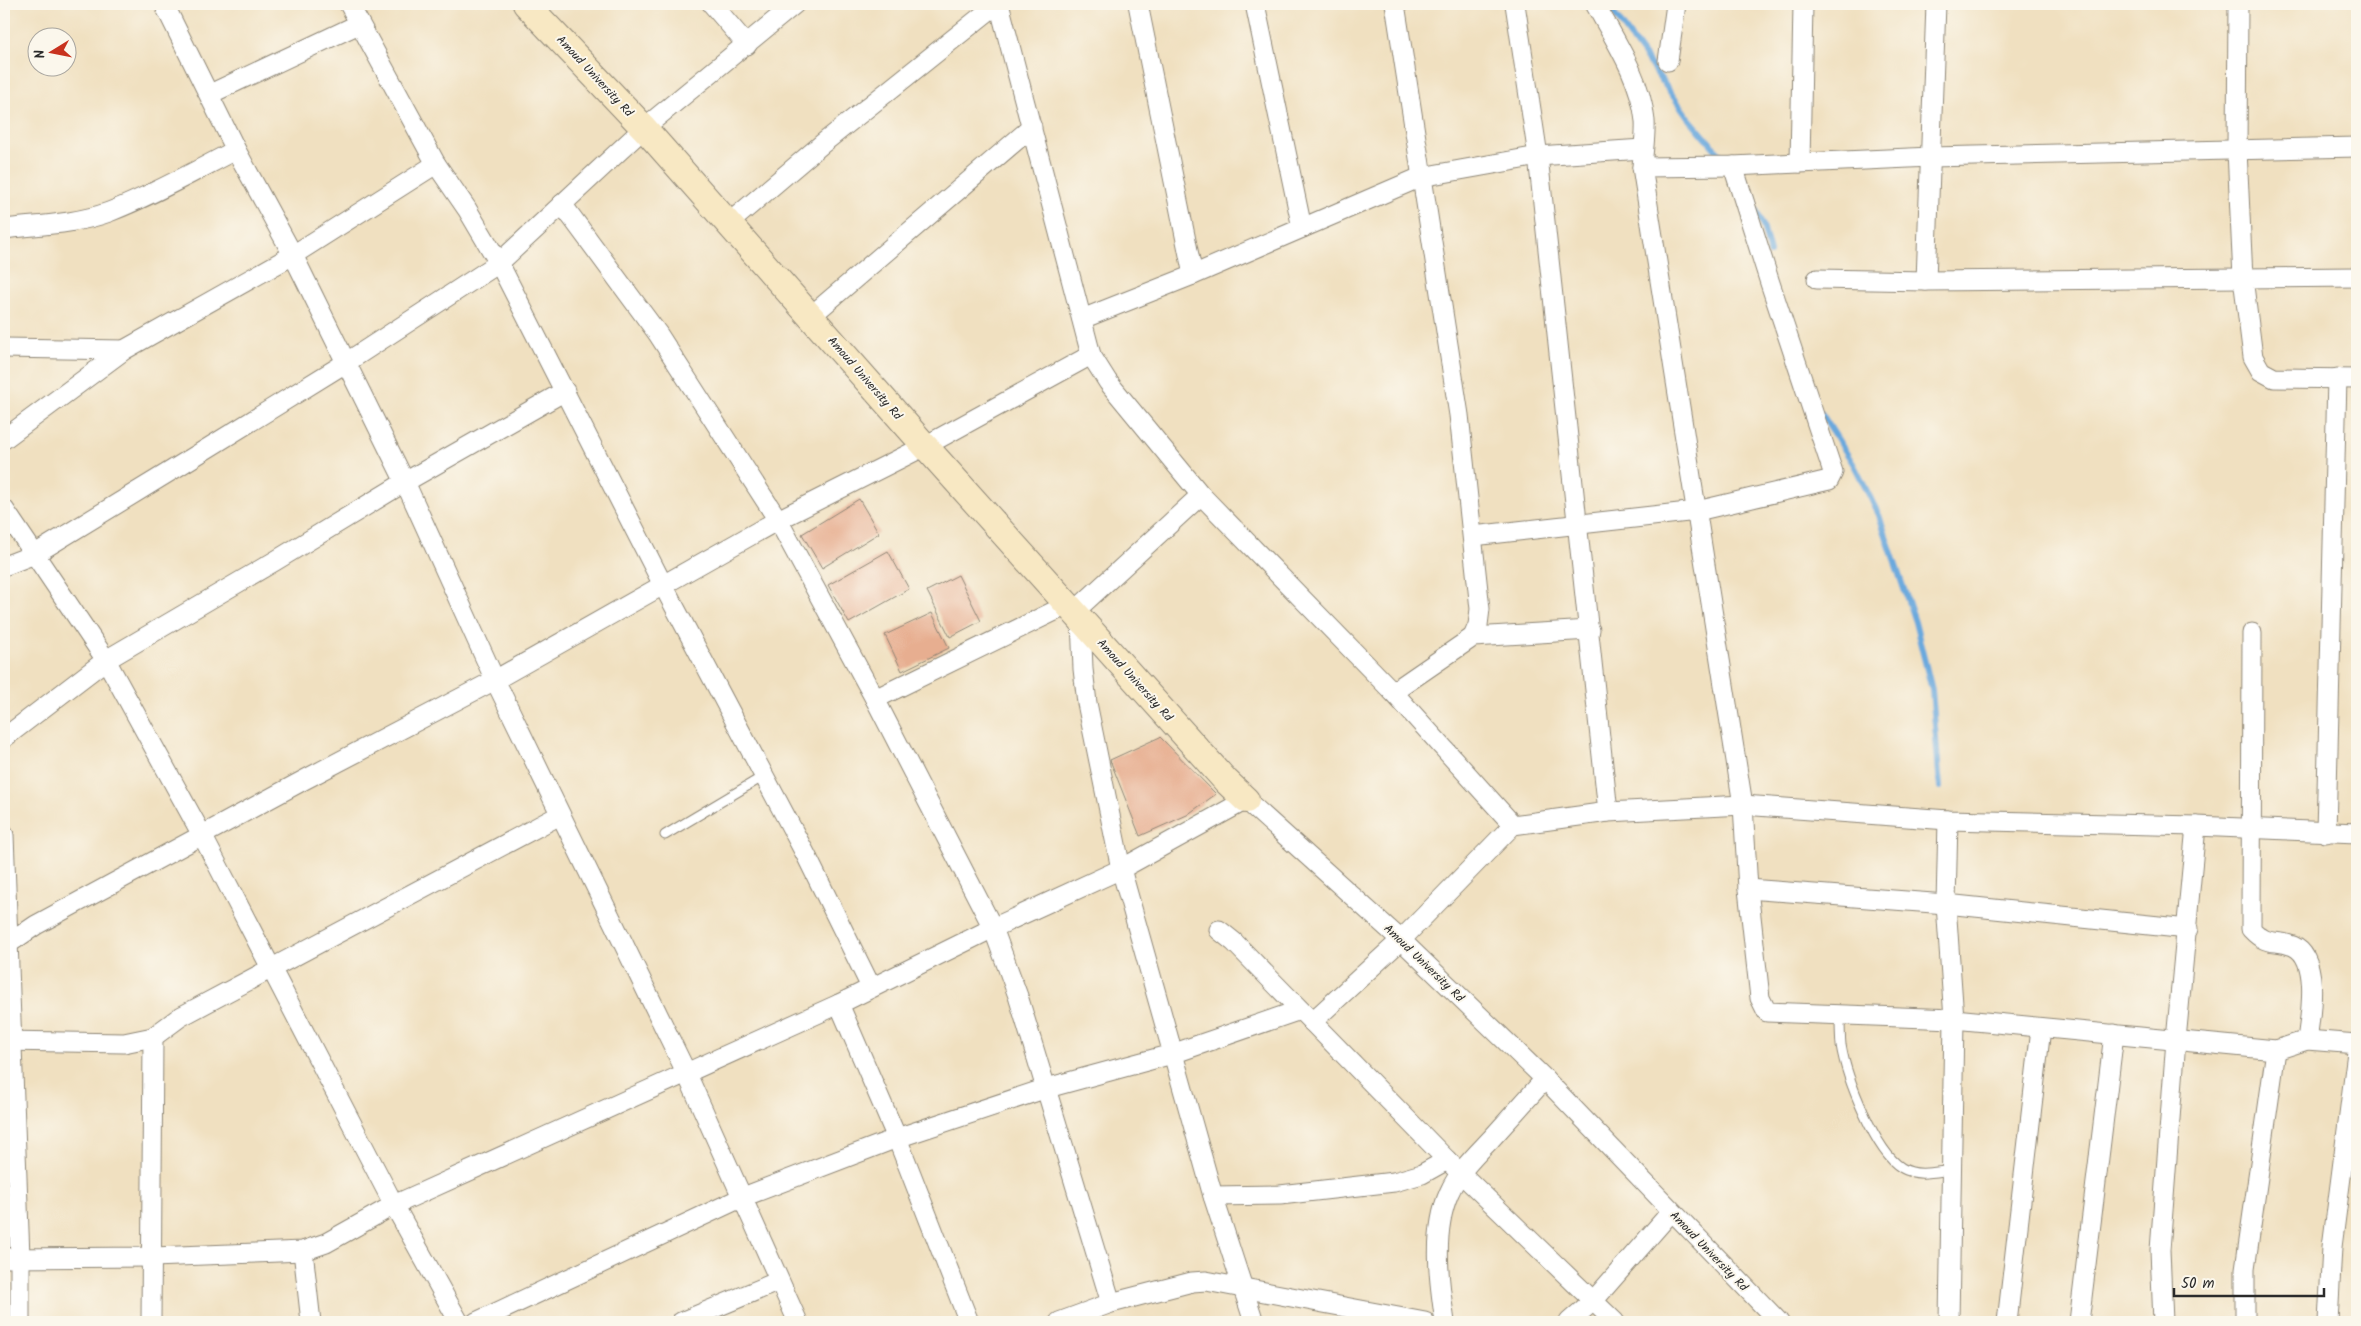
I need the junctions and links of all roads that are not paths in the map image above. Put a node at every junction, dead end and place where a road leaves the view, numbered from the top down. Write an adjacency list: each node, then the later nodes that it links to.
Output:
1 (164, 4): 20 (street)
2 (349, 4): 17 (street)
3 (526, 4): 22 (street, Amoud University Rd)
4 (712, 4): 18 (street)
5 (795, 4): 18 (street)
6 (998, 4): 16 (street); 21 (street)
7 (1138, 4): 39 (street)
8 (1255, 4): 35 (street)
9 (1395, 4): 32 (street)
10 (1516, 4): 26 (street)
11 (1595, 4): 28 (street)
12 (1676, 4): 19 (street)
13 (1802, 4): 29 (street)
14 (1936, 4): 27 (street)
15 (2238, 4): 25 (street)
16 (976, 10): 34 (street)
17 (358, 24): 20 (street); 30 (street)
18 (747, 45): 22 (street)
19 (1668, 61)
20 (210, 94): 24 (street)
21 (1032, 127): 44 (street); 45 (street)
22 (644, 128): 33 (street); 34 (street, Amoud University Rd)
23 (2357, 147): 25 (street)
24 (236, 150): 36 (street); 37 (street)
25 (2236, 150): 27 (street); 41 (street)
26 (1538, 156): 28 (street); 32 (street); 60 (street)
27 (1931, 157): 29 (street); 43 (street)
28 (1642, 158): 31 (street); 58 (street)
29 (1800, 163): 31 (street)
30 (436, 164): 37 (street); 38 (street)
31 (1734, 166): 58 (street)
32 (1421, 177): 35 (street); 61 (street)
33 (562, 204): 38 (street); 59 (street)
34 (729, 223): 44 (street, Amoud University Rd)
35 (1302, 228): 39 (street)
36 (4, 229)
37 (293, 255): 47 (street); 49 (street)
38 (499, 263): 49 (street); 52 (street)
39 (1193, 275): 45 (street)
40 (2357, 277): 41 (street)
41 (2243, 278): 43 (street); 50 (street)
42 (1817, 279): 43 (street)
43 (1926, 281)
44 (812, 316): 54 (street, Amoud University Rd)
45 (1082, 319): 48 (street)
46 (4, 348): 47 (street)
47 (124, 350): 53 (street)
48 (1091, 355): 54 (street); 56 (street)
49 (347, 362): 55 (street); 62 (street)
50 (2336, 378): 51 (street); 83 (street)
51 (2357, 379)
52 (565, 391): 55 (street); 64 (street)
53 (4, 440)
54 (924, 446): 59 (street); 65 (street, Amoud University Rd)
55 (405, 482): 69 (street); 70 (street)
56 (1201, 495): 65 (street); 71 (street)
57 (4, 508): 62 (street)
58 (1696, 511): 60 (street); 76 (street)
59 (778, 520): 64 (street); 72 (street)
60 (1579, 525): 61 (street); 66 (street)
61 (1473, 536): 68 (street)
62 (35, 554): 63 (street); 69 (street)
63 (4, 566)
64 (663, 585): 70 (street); 74 (street)
65 (1074, 613): 72 (street); 75 (street, Amoud University Rd); 88 (street)
66 (1590, 630): 68 (street); 77 (street)
67 (2252, 633): 82 (street)
68 (1473, 637): 71 (street)
69 (106, 660): 73 (street); 86 (street)
70 (495, 680): 78 (street); 86 (street)
71 (1393, 692): 80 (street)
72 (875, 699): 91 (street)
73 (4, 738)
74 (764, 776): 87 (lane); 97 (street)
75 (1246, 800): 88 (street); 94 (street, Amoud University Rd)
76 (1743, 805): 77 (street); 79 (street); 89 (street)
77 (1608, 812): 80 (street)
78 (560, 815): 96 (street); 112 (street)
79 (1948, 820): 81 (street); 90 (street)
80 (1513, 825): 94 (street)
81 (2196, 826): 82 (street); 92 (street)
82 (2250, 829): 83 (street); 106 (street)
83 (2326, 833): 84 (street)
84 (2357, 833)
85 (4, 835): 95 (street)
86 (202, 835): 95 (street); 96 (street)
87 (665, 835)
88 (1120, 869): 91 (street); 111 (street)
89 (1748, 888): 90 (street); 99 (street)
90 (1946, 904): 92 (street); 101 (street)
91 (993, 928): 97 (street); 114 (street)
92 (2188, 929): 105 (street)
93 (1219, 930): 100 (street)
94 (1401, 940): 100 (street); 113 (street, Amoud University Rd)
95 (8, 944): 107 (street)
96 (271, 968): 104 (street); 120 (street)
97 (871, 987): 98 (street)
98 (839, 1004): 112 (street); 115 (street)
99 (1840, 1014): 101 (street); 117 (lane)
100 (1306, 1016): 111 (street); 116 (street)
101 (1954, 1019): 102 (street); 117 (street)
102 (2041, 1028): 103 (street); 145 (street)
103 (2114, 1034): 105 (street); 146 (street)
104 (153, 1037): 107 (street); 124 (street)
105 (2176, 1040): 109 (street); 147 (street)
106 (2307, 1040): 108 (street); 109 (street)
107 (8, 1041): 123 (street)
108 (2357, 1044)
109 (2276, 1050): 148 (street)
110 (2357, 1052): 149 (street)
111 (1172, 1054): 114 (street); 118 (street)
112 (686, 1072): 119 (street); 120 (street)
113 (1545, 1079): 116 (street); 121 (street, Amoud University Rd)
114 (1047, 1088): 115 (street); 128 (street)
115 (897, 1138): 119 (street); 136 (street)
116 (1454, 1166): 118 (street); 127 (street); 140 (street)
117 (1951, 1170): 144 (street)
118 (1212, 1196): 126 (street)
119 (743, 1197): 125 (street); 134 (street)
120 (394, 1205): 122 (street); 133 (street)
121 (1671, 1212): 127 (street); 143 (street, Amoud University Rd)
122 (303, 1251): 124 (street); 132 (street)
123 (12, 1257): 124 (street); 130 (street)
124 (153, 1257): 131 (street)
125 (779, 1282): 129 (street); 135 (street)
126 (1244, 1289): 128 (street); 138 (street); 139 (street)
127 (1594, 1300): 141 (street); 142 (street)
128 (1111, 1303): 137 (street)
129 (687, 1321)
130 (20, 1322)
131 (152, 1322)
132 (311, 1322)
133 (459, 1322)
134 (476, 1322)
135 (798, 1322)
136 (969, 1322)
137 (1059, 1322)
138 (1254, 1322)
139 (1425, 1322)
140 (1445, 1322)
141 (1569, 1322)
142 (1615, 1322)
143 (1779, 1322)
144 (1949, 1322)
145 (2007, 1322)
146 (2079, 1322)
147 (2163, 1322)
148 (2245, 1322)
149 (2328, 1322)

